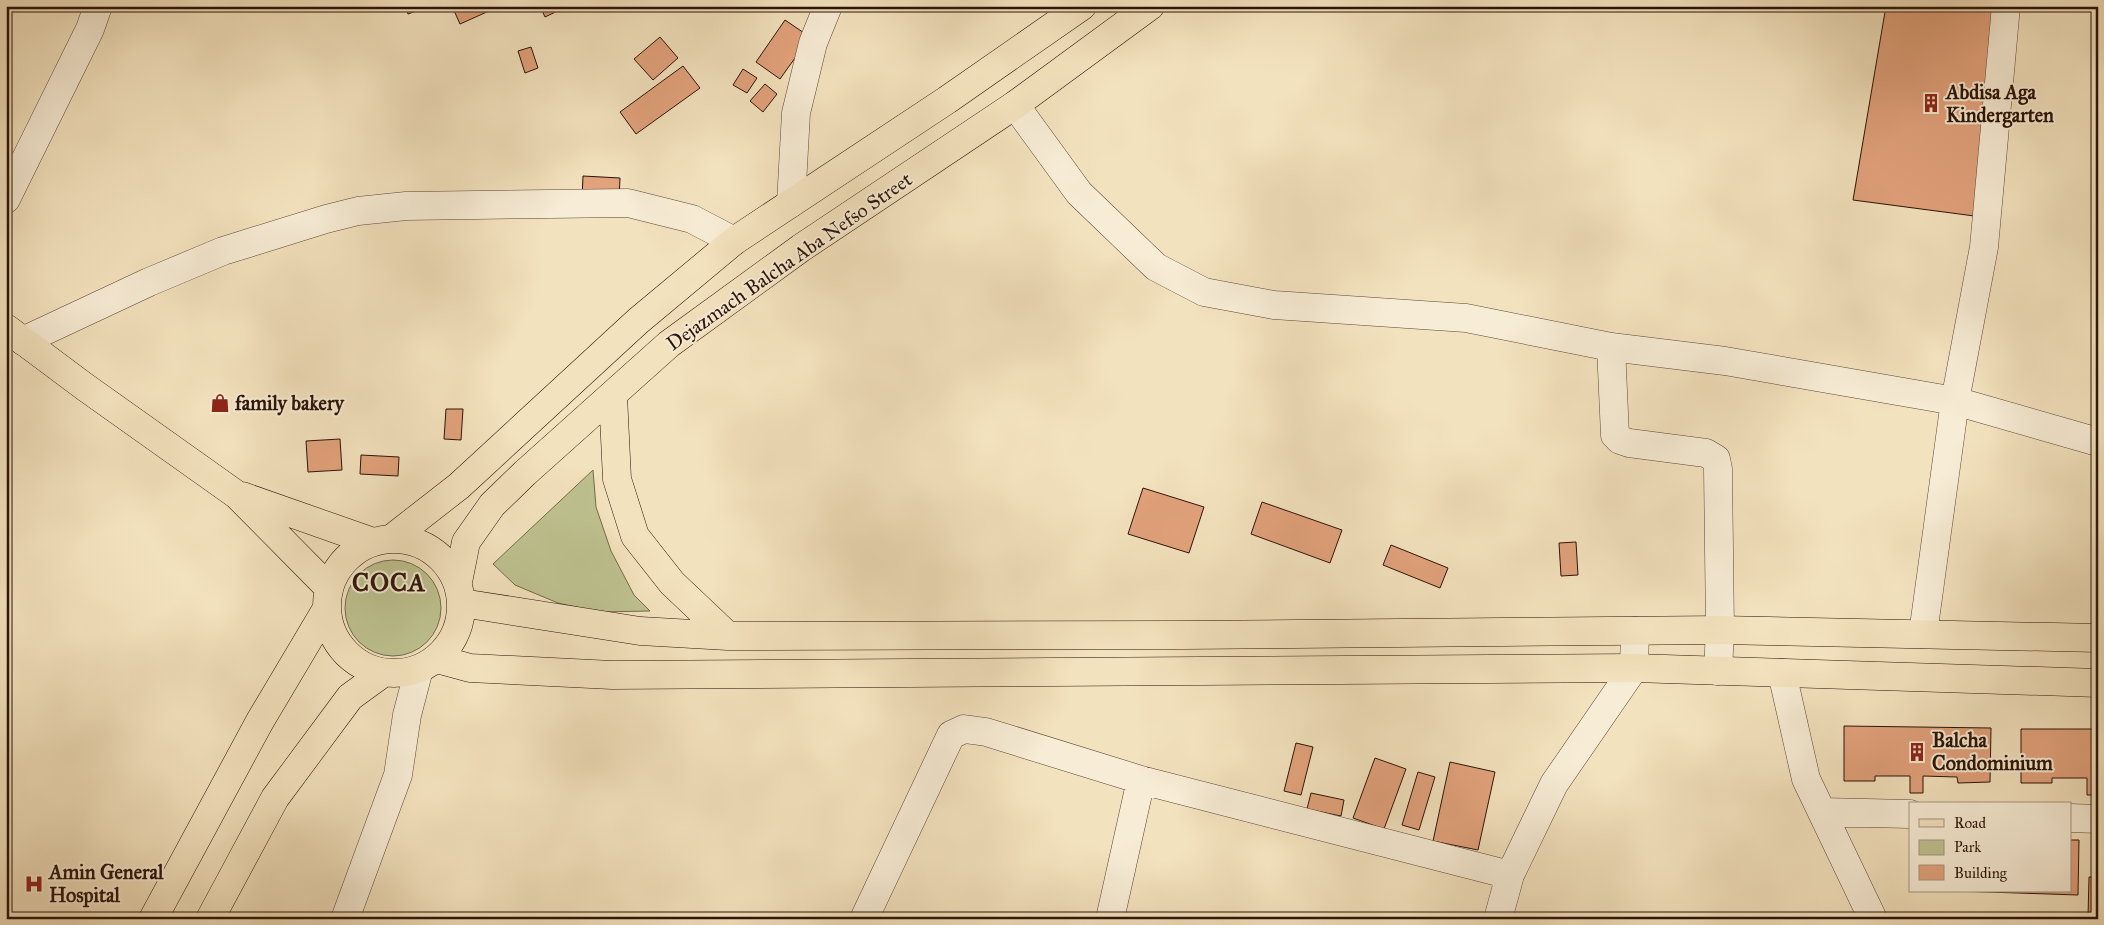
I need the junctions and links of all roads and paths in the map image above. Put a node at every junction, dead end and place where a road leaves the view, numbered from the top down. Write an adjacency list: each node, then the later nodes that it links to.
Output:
1 (98, 6): 7 (street)
2 (828, 6): 8 (street)
3 (1082, 6): 8 (main road, Dejazmach Balcha Aba Nefso Street)
4 (1150, 6): 6 (main road, Dejazmach Balcha Aba Nefso Street)
5 (2006, 6): 13 (street)
6 (1015, 105): 11 (street); 12 (main road, Dejazmach Balcha Aba Nefso Street)
7 (6, 199)
8 (791, 203): 9 (main road, Dejazmach Balcha Aba Nefso Street)
9 (734, 241): 10 (street); 16 (main road, Dejazmach Balcha Aba Nefso Street)
10 (15, 335): 15 (main road)
11 (1611, 347): 13 (street); 19 (street)
12 (613, 396): 17 (main road, Dejazmach Balcha Aba Nefso Street); 22 (main road)
13 (1955, 401): 14 (street); 21 (street)
14 (2098, 442)
15 (236, 494): 16 (main road); 18 (main road)
16 (382, 540): 17 (main road); 18 (main road)
17 (460, 593): 22 (main road); 24 (main road)
18 (328, 599): 27 (main road); 36 (main road)
19 (1720, 630): 20 (main road); 21 (main road); 26 (street)
20 (1635, 631): 22 (main road); 25 (street)
21 (1923, 634): 23 (main road)
22 (728, 636)
23 (2098, 638)
24 (428, 664): 25 (main road); 27 (main road); 38 (street)
25 (1634, 668): 26 (main road); 35 (street)
26 (1718, 671): 28 (main road)
27 (383, 673): 37 (main road)
28 (1782, 673): 29 (main road); 31 (street)
29 (2098, 683)
30 (1142, 780): 35 (street); 39 (street); 40 (street)
31 (1822, 812): 32 (street); 42 (street)
32 (1909, 814)
33 (2072, 818): 34 (street)
34 (2098, 819)
35 (1510, 875): 41 (street)
36 (153, 919)
37 (210, 919)
38 (346, 919)
39 (864, 919)
40 (1110, 919)
41 (1498, 919)
42 (1873, 919)

